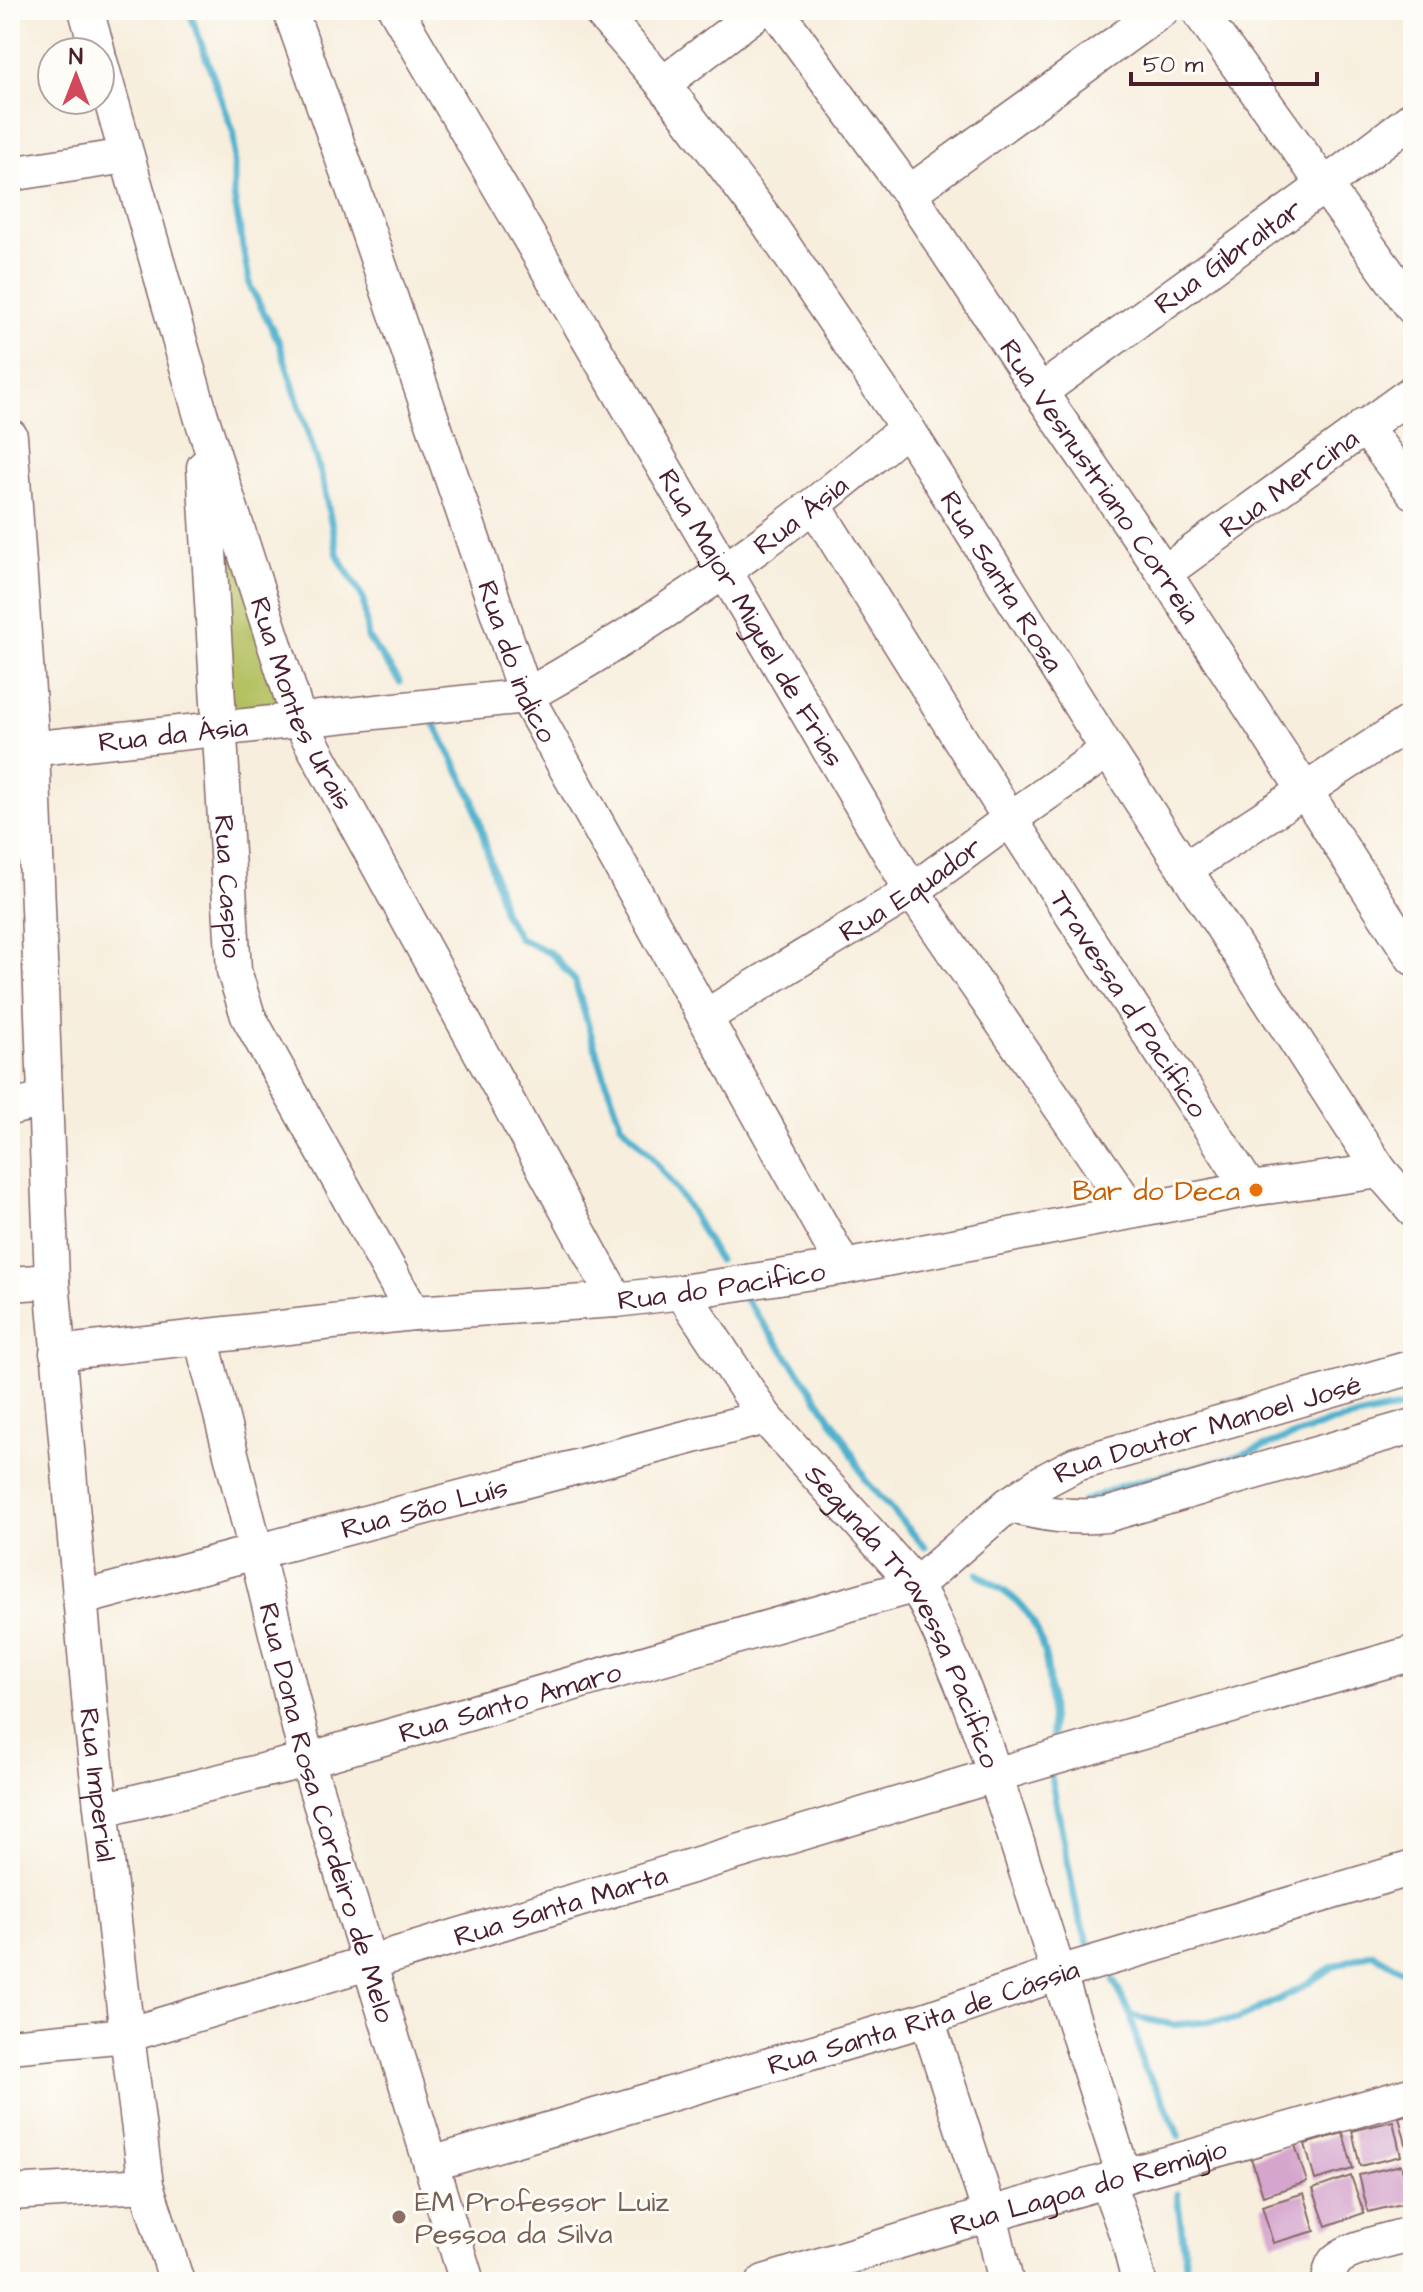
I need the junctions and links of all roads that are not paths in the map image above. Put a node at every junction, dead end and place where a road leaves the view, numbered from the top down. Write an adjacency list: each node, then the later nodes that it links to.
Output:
1 (86, 10): 9 (street)
2 (290, 10): 28 (street, Rua do indico)
3 (396, 10): 26 (street, Rua Major Miguel de Frias)
4 (599, 10): 10 (street, Rua Santa Rosa)
5 (760, 10): 10 (street)
6 (776, 10): 16 (street, Rua Vesnustriano Correia)
7 (1162, 10): 16 (street)
8 (1198, 10): 15 (street)
9 (93, 36)
10 (663, 84): 22 (street, Rua Santa Rosa)
11 (115, 116): 13 (street, Rua Montes Urais)
12 (1413, 118): 15 (street, Rua Gibraltar)
13 (126, 156): 14 (street); 20 (street, Rua Montes Urais)
14 (10, 174)
15 (1325, 185): 17 (street); 18 (street, Rua Gibraltar)
16 (909, 193): 18 (street, Rua Vesnustriano Correia)
17 (1413, 308)
18 (1040, 392): 27 (street, Rua Vesnustriano Correia)
19 (1413, 392): 21 (street, Rua Mercina)
20 (201, 416): 29 (street, Rua Montes Urais); 31 (street, Rua Caspio)
21 (1364, 426): 24 (street); 27 (street, Rua Mercina)
22 (907, 428): 25 (street, Rua Ásia); 33 (street, Rua Santa Rosa)
23 (10, 436): 32 (street, Rua Imperial)
24 (1413, 492)
25 (814, 505): 26 (street, Rua Ásia); 35 (street, Travessa d Pacífico)
26 (725, 570): 28 (street, Rua Ásia); 37 (street, Rua Major Miguel de Frias)
27 (1164, 573): 34 (street, Rua Vesnustriano Correia)
28 (526, 696): 29 (street, Rua da Ásia); 39 (street, Rua do indico)
29 (299, 720): 31 (street, Rua da Ásia); 50 (street, Rua Montes Urais)
30 (1413, 720): 34 (street)
31 (220, 730): 32 (street, Rua da Ásia); 51 (street, Rua Caspio)
32 (21, 749): 40 (street, Rua Imperial)
33 (1108, 750): 35 (street, Rua Equador); 36 (street, Rua Santa Rosa)
34 (1304, 791): 36 (street); 38 (street, Rua Vesnustriano Correia)
35 (1010, 819): 37 (street, Rua Equador); 43 (street, Travessa d Pacífico)
36 (1185, 869): 42 (street, Rua Santa Rosa)
37 (912, 891): 39 (street, Rua Equador); 45 (street, Rua Major Miguel de Frias)
38 (1413, 958)
39 (705, 1017): 46 (street, Rua do indico)
40 (44, 1100): 41 (street); 47 (street, Rua Imperial)
41 (10, 1108)
42 (1380, 1171): 43 (street, Rua do Pacifico); 44 (street, Rua Santa Rosa)
43 (1250, 1189): 45 (street, Rua do Pacifico)
44 (1413, 1209)
45 (1132, 1211): 46 (street, Rua do Pacifico)
46 (844, 1267): 49 (street, Rua do Pacifico)
47 (52, 1281): 48 (street); 53 (street, Rua Imperial)
48 (10, 1284)
49 (682, 1292): 50 (street, Rua do Pacifico); 55 (street, Segunda Travessa Pacifico)
50 (616, 1300): 51 (street, Rua do Pacifico)
51 (413, 1313): 52 (street, Rua do Pacifico)
52 (201, 1337): 53 (street, Rua do Pacifico); 58 (street, Rua Dona Rosa Cordeiro de Melo)
53 (57, 1353): 60 (street, Rua Imperial)
54 (1413, 1367): 57 (street, Rua Doutor Manoel José)
55 (765, 1417): 58 (street, Rua São Luís); 59 (street, Segunda Travessa Pacifico)
56 (1413, 1426): 57 (street, Rua Doutor Manoel José)
57 (1008, 1505): 59 (street, Rua Doutor Manoel José)
58 (256, 1551): 60 (street, Rua São Luís); 62 (street, Rua Dona Rosa Cordeiro de Melo)
59 (916, 1585): 62 (street, Rua Santo Amaro); 63 (street, Segunda Travessa Pacifico)
60 (82, 1598): 64 (street, Rua Imperial)
61 (1413, 1653): 63 (street, Rua Santa Marta)
62 (307, 1760): 64 (street, Rua Santo Amaro); 66 (street, Rua Dona Rosa Cordeiro de Melo)
63 (995, 1775): 66 (street, Rua Santa Marta); 67 (street, Segunda Travessa Pacifico)
64 (102, 1810): 69 (street, Rua Imperial)
65 (1413, 1868): 67 (street, Rua Santa Rita de Cássia)
66 (368, 1963): 69 (street, Rua Santa Marta); 72 (street, Rua Dona Rosa Cordeiro de Melo)
67 (1059, 1973): 68 (street, Rua Santa Rita de Cássia); 73 (street)
68 (927, 2019): 72 (street, Rua Santa Rita de Cássia); 76 (street)
69 (127, 2035): 70 (street, Rua Santa Marta); 74 (street, Rua Imperial)
70 (10, 2046)
71 (1413, 2094): 73 (street, Rua Lagoa do Remigio)
72 (431, 2164): 79 (street, Rua Dona Rosa Cordeiro de Melo)
73 (1115, 2178): 76 (street, Rua Lagoa do Remigio); 82 (street)
74 (146, 2185): 75 (street); 78 (street, Rua Imperial)
75 (10, 2193)
76 (990, 2214): 80 (street, Rua Lagoa do Remigio); 81 (street)
77 (1413, 2233): 83 (street)
78 (177, 2282)
79 (467, 2282)
80 (764, 2282)
81 (1006, 2282)
82 (1139, 2282)
83 (1329, 2282)

